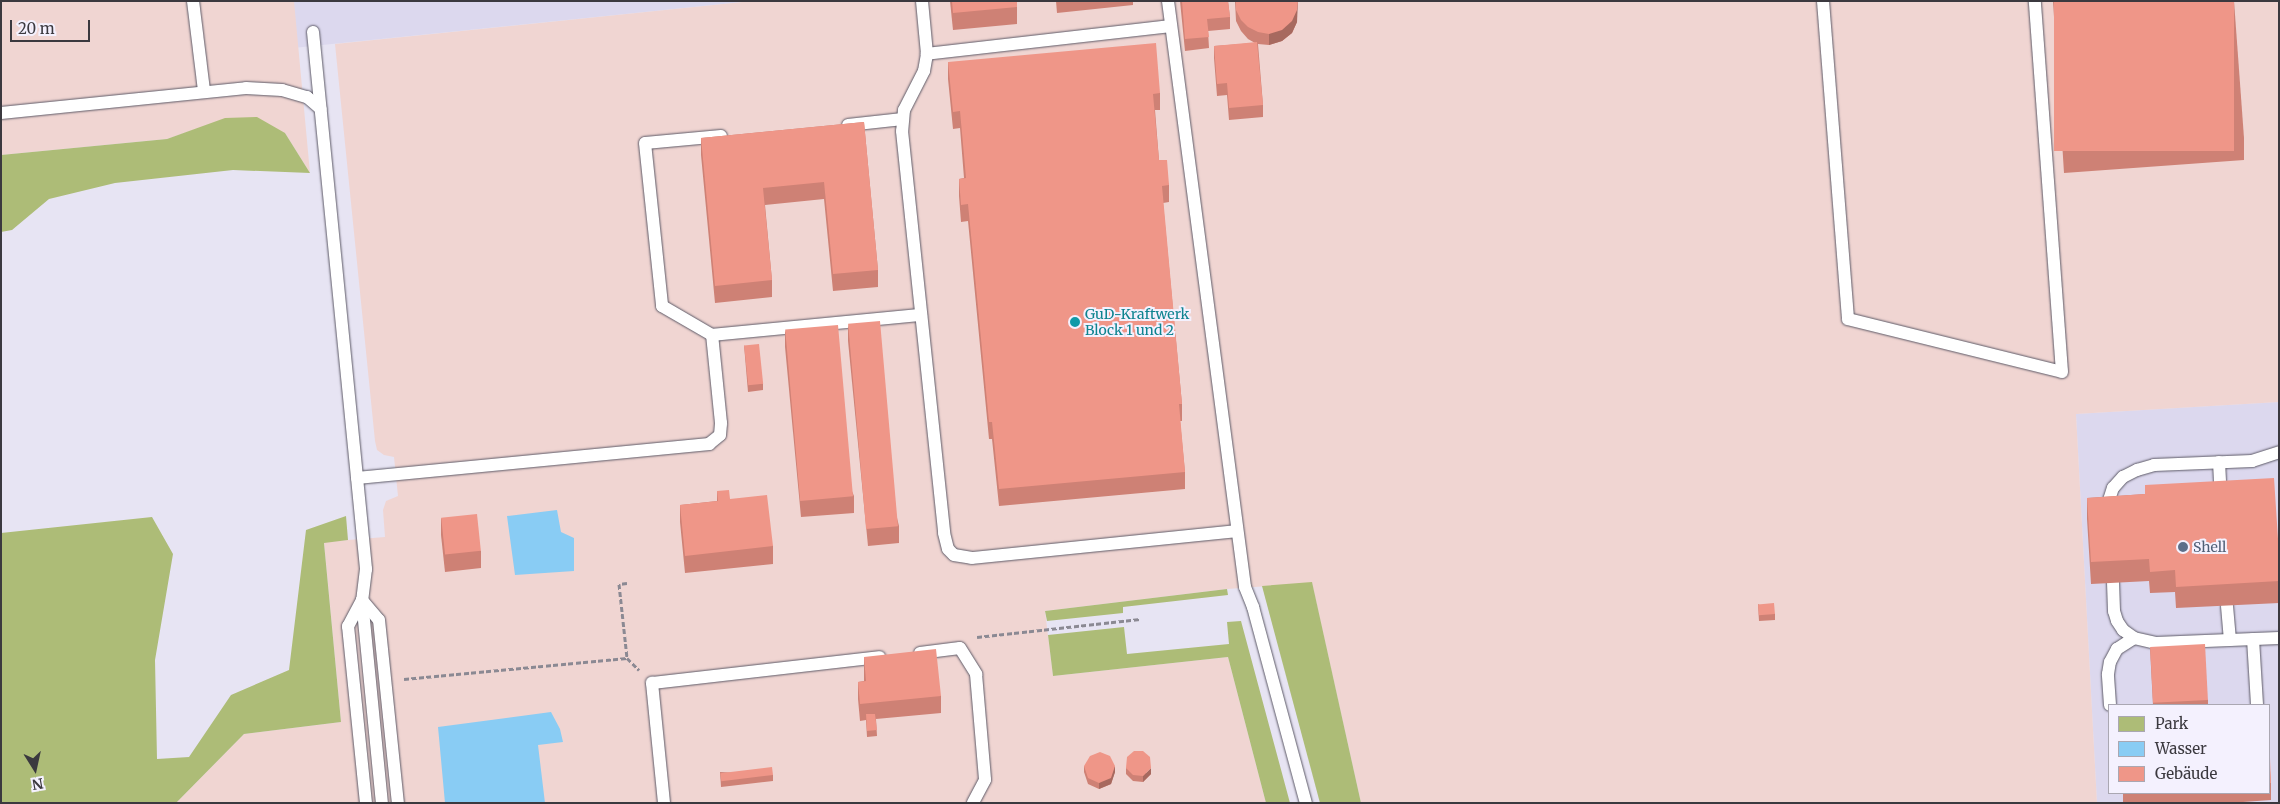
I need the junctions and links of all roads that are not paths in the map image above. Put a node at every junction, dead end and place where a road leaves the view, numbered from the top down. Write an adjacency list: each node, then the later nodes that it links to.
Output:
1 (193, 1): 9 (lane)
2 (922, 1): 8 (lane)
3 (1168, 1): 6 (lane)
4 (1823, 1): 5 (lane)
5 (2035, 1)
6 (1170, 26): 8 (lane); 22 (lane)
7 (313, 32): 10 (lane)
8 (927, 54): 12 (lane)
9 (204, 91): 10 (lane); 11 (lane)
10 (321, 109): 19 (lane)
11 (1, 113)
12 (903, 120): 13 (lane); 15 (lane)
13 (833, 126)
14 (734, 135): 16 (lane)
15 (921, 315): 16 (lane); 22 (lane)
16 (712, 335): 19 (lane)
17 (2279, 452): 18 (lane)
18 (2219, 462): 20 (lane); 21 (lane)
19 (357, 478): 24 (lane)
20 (2221, 502)
21 (2109, 518)
22 (1237, 531): 39 (lane)
23 (2113, 582): 26 (lane)
24 (362, 600): 34 (lane); 35 (lane); 36 (lane)
25 (2227, 606): 29 (lane)
26 (2134, 638): 29 (lane); 32 (lane)
27 (2279, 638): 28 (lane)
28 (2253, 639): 29 (lane); 33 (lane)
29 (2230, 640)
30 (910, 654): 38 (lane)
31 (890, 656): 37 (lane)
32 (2110, 704)
33 (2257, 704)
34 (366, 803)
35 (382, 803)
36 (398, 803)
37 (664, 803)
38 (973, 803)
39 (1306, 803)

